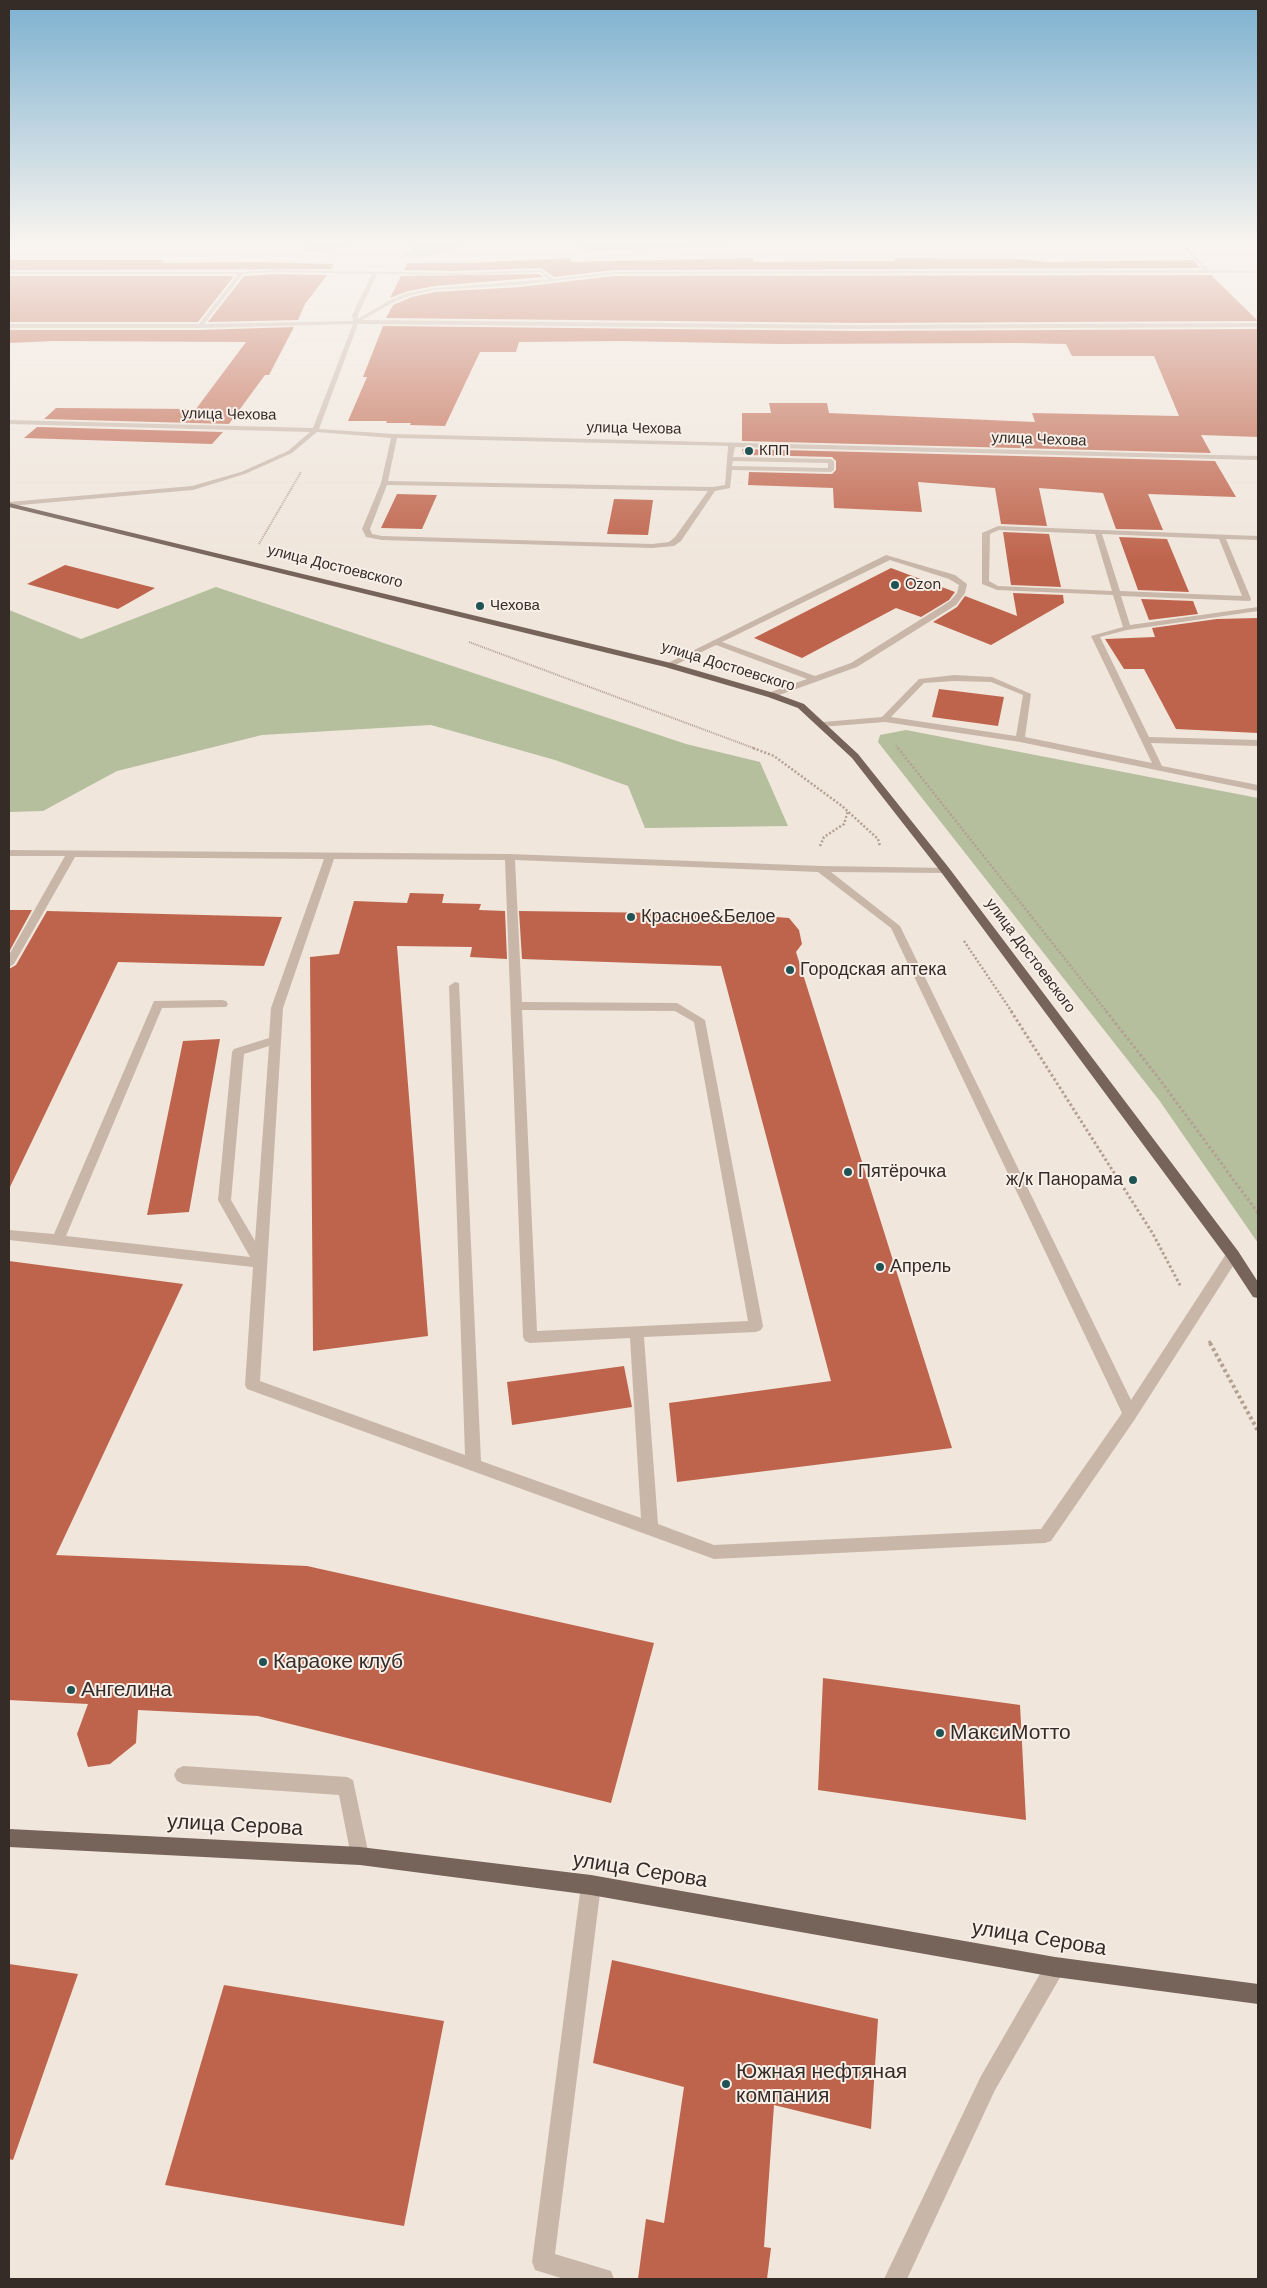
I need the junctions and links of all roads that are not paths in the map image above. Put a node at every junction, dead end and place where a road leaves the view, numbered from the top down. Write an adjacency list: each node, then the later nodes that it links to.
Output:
1 (347, 347): 3 (street)
2 (9, 422): 3 (street, улица Чехова)
3 (315, 432): 4 (street, улица Чехова); 11 (street)
4 (394, 436): 5 (street, улица Чехова); 9 (street)
5 (733, 444): 6 (street, улица Чехова); 7 (street)
6 (1258, 458)
7 (729, 459): 8 (street); 8 (street)
8 (729, 468): 10 (street)
9 (384, 483): 10 (street); 10 (street)
10 (713, 489)
11 (9, 505): 19 (main road, улица Достоевского)
12 (1098, 532): 13 (street); 15 (street); 15 (street)
13 (1222, 537): 14 (street); 15 (street)
14 (1258, 538)
15 (1117, 593): 17 (street)
16 (1258, 609): 17 (street)
17 (1127, 628): 25 (street)
18 (716, 642): 19 (street); 20 (street); 20 (street)
19 (668, 665): 21 (main road, улица Достоевского)
20 (815, 679): 21 (street)
21 (772, 695): 23 (main road, улица Достоевского)
22 (885, 719): 23 (street); 24 (street); 24 (street)
23 (823, 725): 34 (main road, улица Достоевского)
24 (1020, 739): 27 (street)
25 (1146, 740): 26 (street); 27 (street)
26 (1258, 743)
27 (1160, 768): 28 (street)
28 (1258, 788)
29 (9, 853): 30 (street)
30 (71, 854): 31 (street); 35 (street)
31 (330, 856): 32 (street); 39 (street)
32 (510, 857): 33 (street); 38 (street)
33 (822, 869): 34 (street); 46 (street)
34 (944, 870): 42 (main road, улица Достоевского)
35 (9, 964)
36 (455, 986): 47 (street)
37 (222, 1004): 41 (street)
38 (516, 1006): 45 (street); 45 (street)
39 (275, 1040): 43 (street); 43 (street)
40 (9, 1235): 41 (street)
41 (58, 1240): 43 (street)
42 (1233, 1255): 44 (main road, улица Достоевского); 46 (street)
43 (261, 1263): 47 (street)
44 (1258, 1293)
45 (637, 1332): 48 (street)
46 (1130, 1414): 48 (street)
47 (473, 1464): 48 (street)
48 (650, 1529)
49 (183, 1775): 51 (street)
50 (9, 1838): 51 (main road, улица Серова)
51 (360, 1856): 52 (main road, улица Серова)
52 (591, 1885): 53 (main road, улица Серова); 55 (street)
53 (1055, 1967): 54 (main road, улица Серова); 56 (street)
54 (1258, 1994)
55 (603, 2279)
56 (895, 2279)

